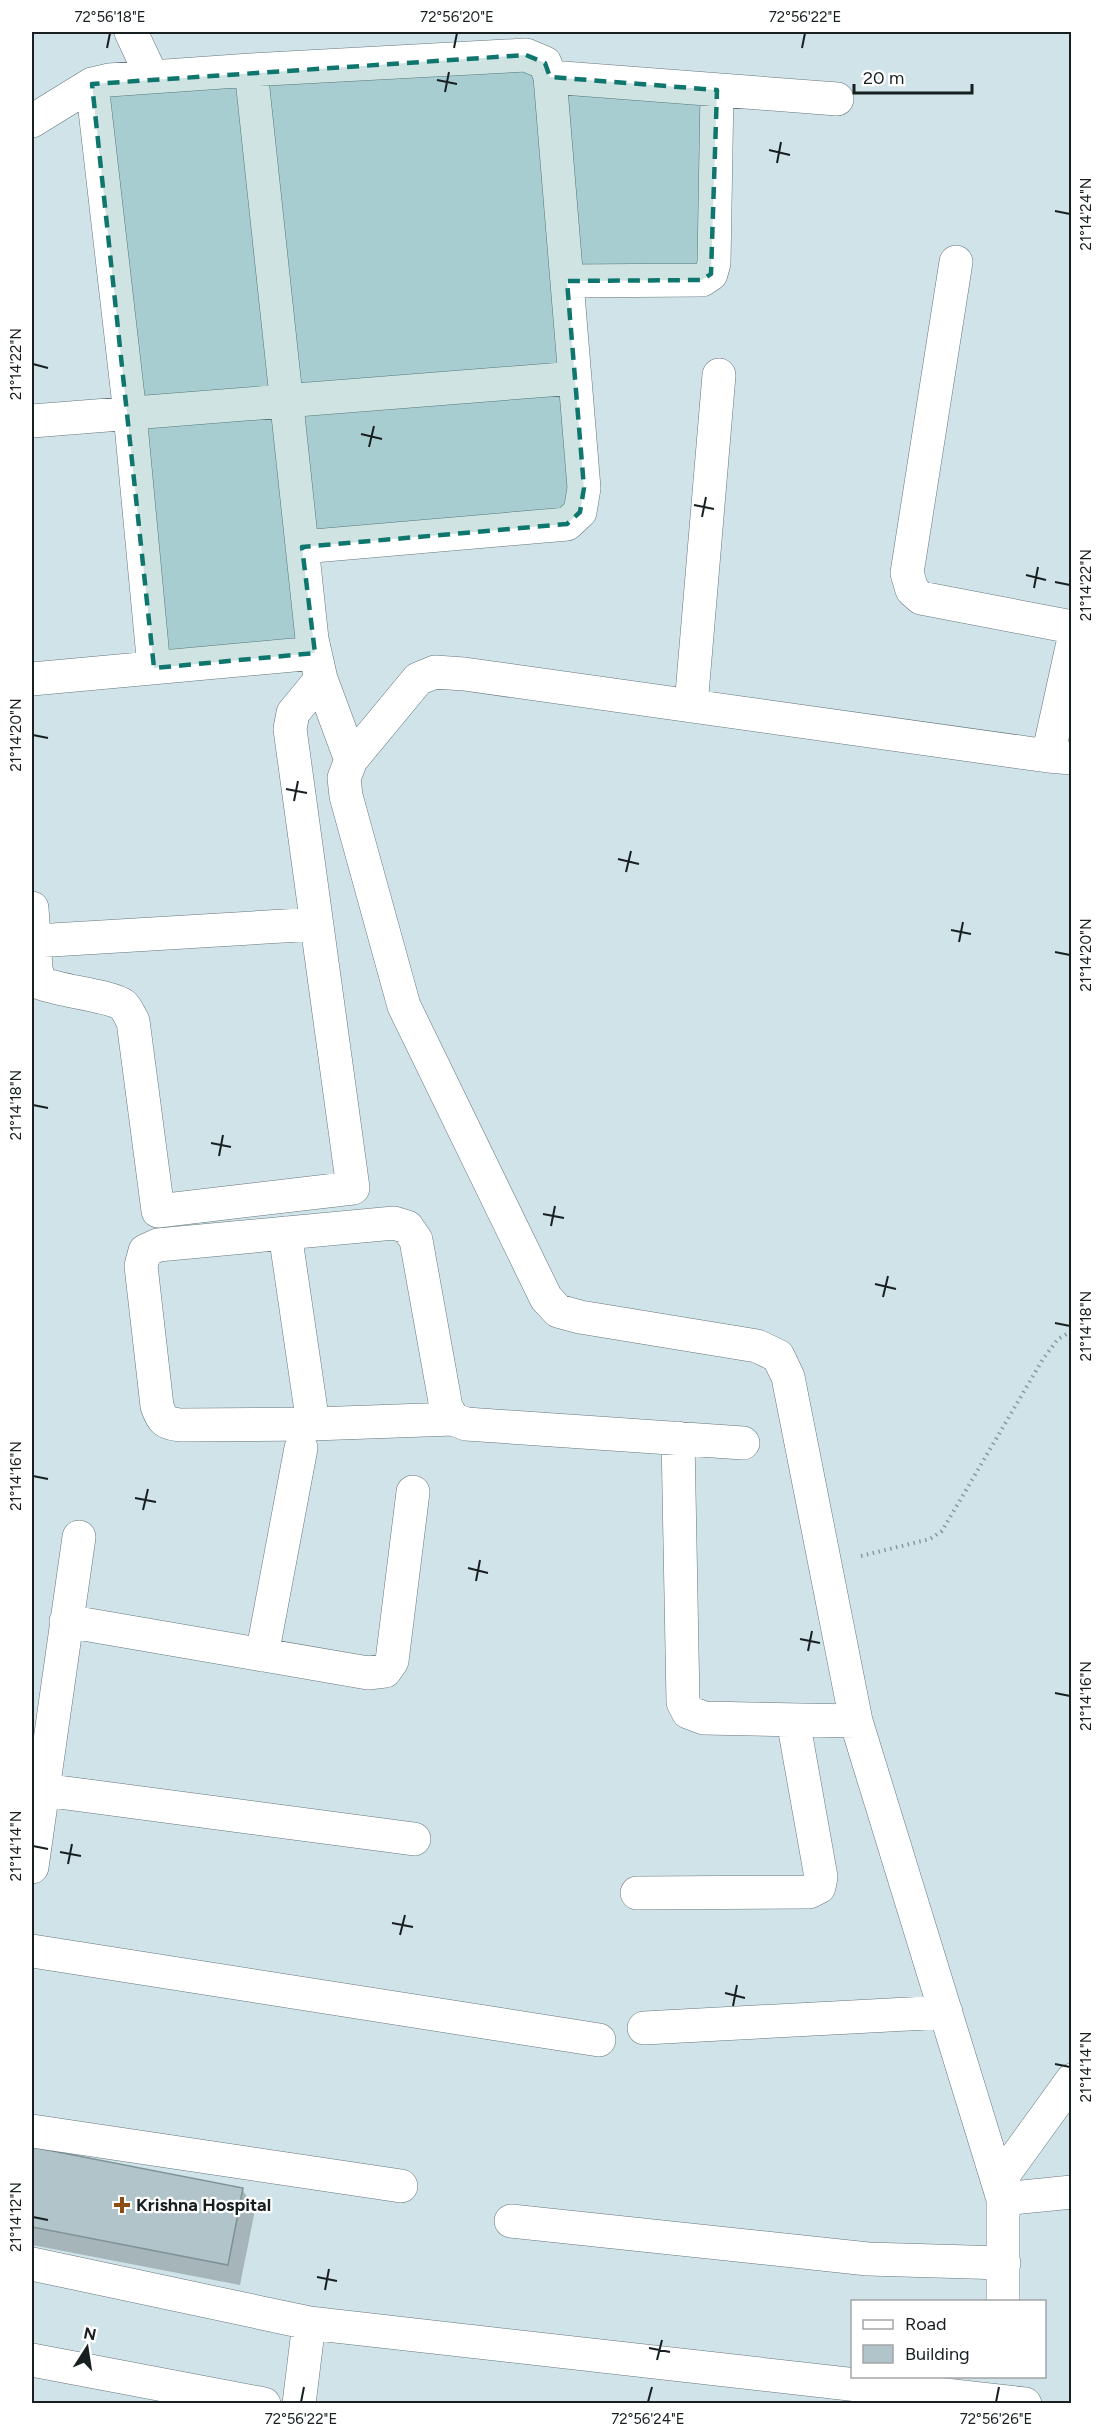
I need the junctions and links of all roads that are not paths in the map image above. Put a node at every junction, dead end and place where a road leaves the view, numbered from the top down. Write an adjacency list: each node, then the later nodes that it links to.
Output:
1 (131, 32): 3 (street)
2 (251, 70): 3 (street); 4 (street); 13 (street)
3 (152, 77): 5 (street)
4 (550, 77): 6 (street); 10 (street)
5 (92, 84): 8 (street); 14 (street)
6 (717, 90): 7 (street); 10 (street)
7 (837, 99)
8 (32, 121)
9 (957, 262): 17 (street)
10 (567, 281): 12 (street)
11 (719, 375): 22 (street)
12 (575, 378): 13 (street); 16 (street)
13 (286, 402): 14 (street); 16 (street)
14 (129, 414): 15 (street); 20 (street)
15 (32, 421)
16 (302, 547): 19 (street)
17 (1071, 627)
18 (1071, 646): 23 (street)
19 (318, 666): 20 (street); 24 (street); 26 (street)
20 (154, 668): 21 (street)
21 (32, 679)
22 (691, 706): 23 (street); 24 (street)
23 (1060, 757)
24 (351, 760): 38 (street)
25 (32, 908): 27 (street)
26 (317, 924): 27 (street); 27 (street)
27 (35, 941)
28 (285, 1233): 29 (street); 30 (street); 30 (street)
29 (453, 1419): 30 (street); 31 (street)
30 (307, 1436): 36 (street)
31 (678, 1438): 32 (street); 37 (street)
32 (743, 1443)
33 (413, 1492): 36 (street)
34 (79, 1537): 35 (street)
35 (66, 1621): 36 (street); 39 (street)
36 (262, 1655)
37 (793, 1720): 38 (street); 42 (street)
38 (856, 1720): 44 (street)
39 (43, 1790): 40 (street); 41 (street)
40 (414, 1839)
41 (32, 1867)
42 (637, 1893)
43 (32, 1951): 46 (street)
44 (946, 2012): 45 (street); 50 (street)
45 (644, 2028)
46 (599, 2040)
47 (1071, 2080): 50 (street)
48 (32, 2131): 49 (street)
49 (401, 2186)
50 (1001, 2190): 51 (street); 53 (street)
51 (1071, 2192)
52 (511, 2221): 53 (street)
53 (1004, 2263): 55 (street)
54 (32, 2264): 56 (street)
55 (1003, 2300)
56 (309, 2323): 60 (street); 62 (street)
57 (32, 2360): 58 (street)
58 (124, 2391): 61 (street)
59 (1010, 2394): 60 (street)
60 (904, 2397)
61 (253, 2402)
62 (299, 2403)

